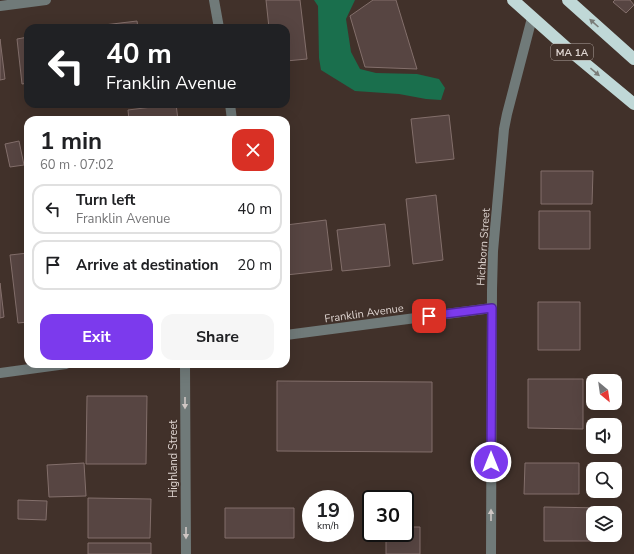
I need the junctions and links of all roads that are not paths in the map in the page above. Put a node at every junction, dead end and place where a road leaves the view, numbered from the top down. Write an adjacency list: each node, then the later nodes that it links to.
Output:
1 (46, 0): 5 (street)
2 (214, 0): 7 (street)
3 (513, 0): 6 (highway, MA 1A)
4 (568, 0): 8 (highway, MA 1A, one-way to 4)
5 (0, 6)
6 (532, 18): 9 (highway, MA 1A, one-way to 9); 10 (street, Hichborn Street)
7 (218, 24)
8 (634, 58)
9 (633, 104)
10 (492, 308): 11 (street, Franklin Avenue); 16 (street, Hichborn Street, one-way to 10)
11 (290, 334)
12 (37, 368): 14 (street)
13 (185, 368): 15 (street, Highland Street, one-way to 15)
14 (0, 373)
15 (186, 554)
16 (491, 554)

